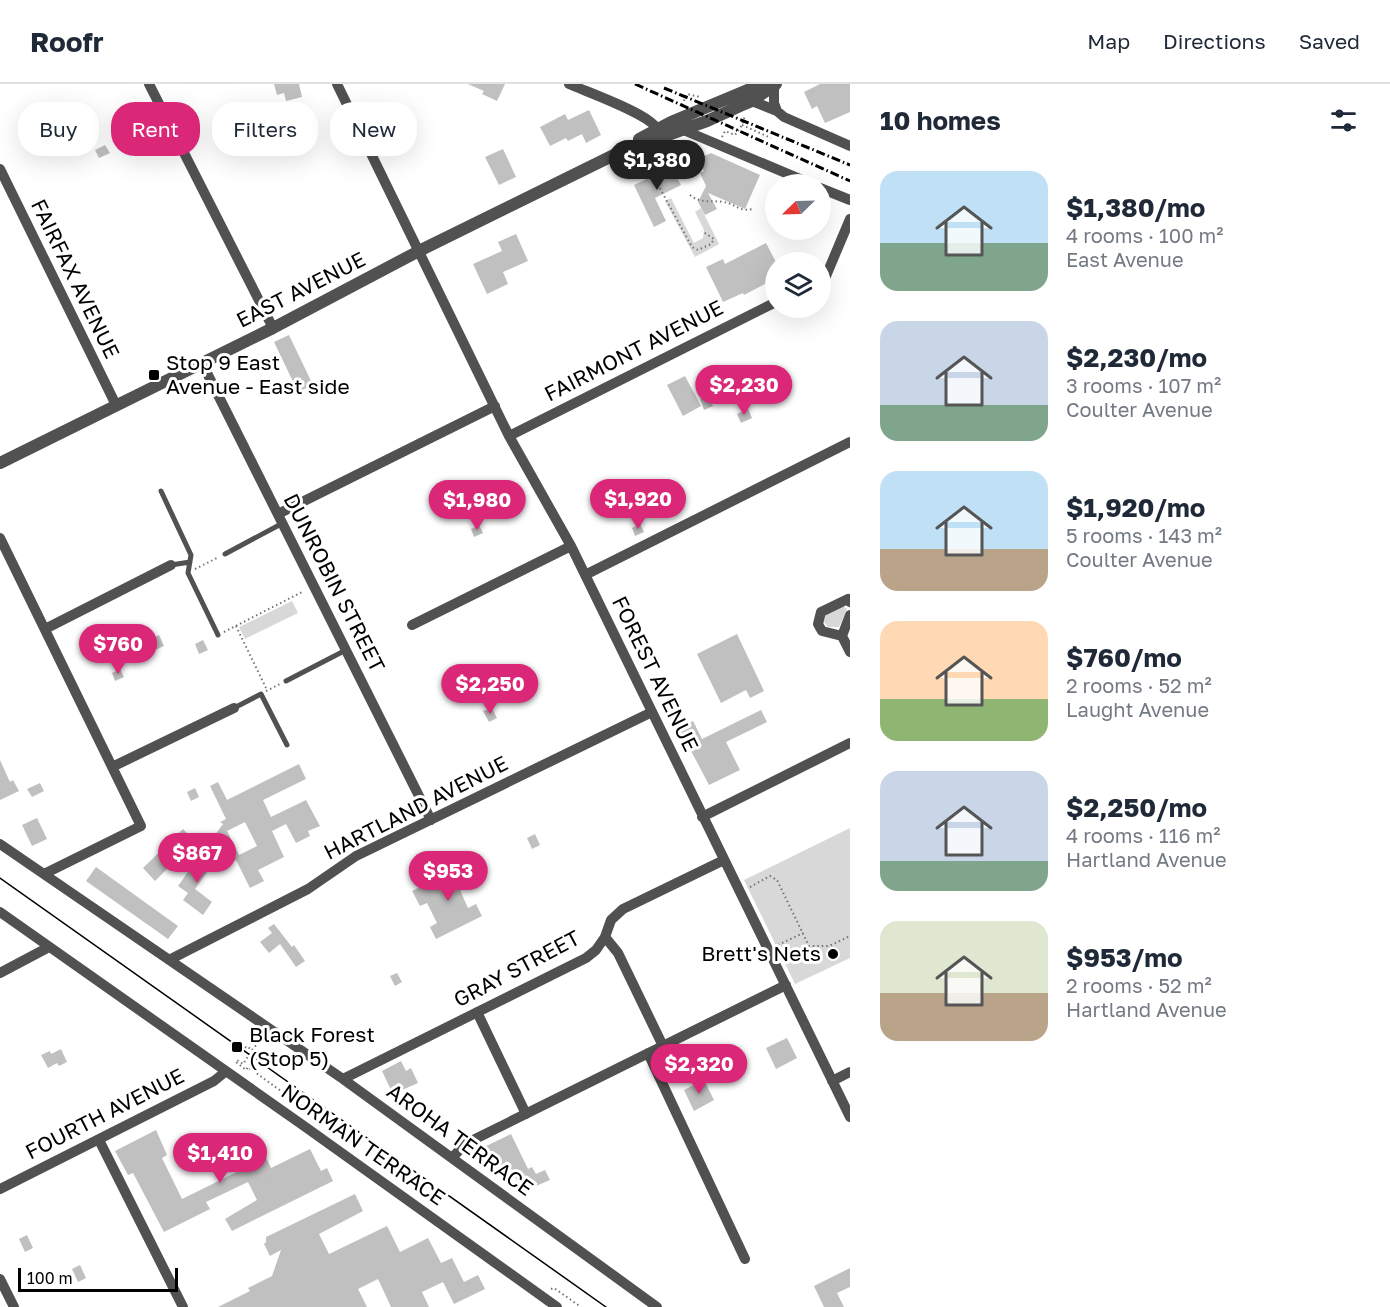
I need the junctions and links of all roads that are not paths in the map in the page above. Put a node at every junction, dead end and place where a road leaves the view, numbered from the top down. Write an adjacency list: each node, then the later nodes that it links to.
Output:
1 (149, 84): 23 (street)
2 (338, 84): 20 (street, FOREST AVENUE)
3 (569, 84): 9 (street)
4 (771, 85): 5 (street, EAST AVENUE); 6 (street); 9 (street, EAST AVENUE)
5 (752, 101): 6 (street); 7 (street, EAST AVENUE)
6 (777, 111): 11 (street)
7 (706, 121): 8 (street, EAST AVENUE); 10 (street)
8 (681, 129): 10 (street); 12 (street, EAST AVENUE)
9 (652, 131): 12 (street, EAST AVENUE)
10 (717, 144): 14 (street)
11 (850, 146)
12 (620, 152): 20 (street, EAST AVENUE)
13 (0, 169): 16 (street, FAIRFAX AVENUE)
14 (788, 174)
15 (831, 192): 18 (street)
16 (11, 193): 17 (street); 25 (street, FAIRFAX AVENUE)
17 (0, 198)
18 (850, 200)
19 (850, 219): 21 (street)
20 (419, 251): 23 (street, EAST AVENUE); 26 (street, FOREST AVENUE)
21 (831, 264)
22 (765, 308): 27 (street, FAIRMONT AVENUE)
23 (273, 328): 24 (street, EAST AVENUE)
24 (202, 363): 25 (street, EAST AVENUE); 31 (street, DUNROBIN STREET)
25 (116, 405): 29 (street, EAST AVENUE)
26 (495, 406): 27 (street, FOREST AVENUE); 31 (street)
27 (509, 436): 33 (street, FOREST AVENUE)
28 (850, 442): 37 (street)
29 (0, 463)
30 (161, 491): 35 (lane)
31 (280, 519): 34 (lane); 44 (street, DUNROBIN STREET)
32 (0, 538): 41 (street)
33 (571, 546): 37 (street, FOREST AVENUE); 40 (street)
34 (225, 554)
35 (190, 562): 36 (lane); 42 (lane)
36 (171, 565): 41 (street)
37 (585, 575): 48 (street, FOREST AVENUE)
38 (850, 602): 43 (street)
39 (850, 615): 43 (street)
40 (412, 625)
41 (45, 629): 51 (street)
42 (218, 635)
43 (842, 636): 45 (street)
44 (346, 650): 46 (lane); 53 (street, DUNROBIN STREET)
45 (850, 652)
46 (286, 681)
47 (234, 708): 50 (lane); 51 (street)
48 (652, 712): 52 (street, FOREST AVENUE); 53 (street, HARTLAND AVENUE)
49 (850, 743): 52 (street)
50 (286, 745)
51 (112, 767): 56 (street)
52 (702, 817): 55 (street, FOREST AVENUE)
53 (431, 820): 60 (street, HARTLAND AVENUE)
54 (0, 844): 56 (street, AROHA TERRACE)
55 (724, 860): 58 (street, GRAY STREET); 62 (street, FOREST AVENUE)
56 (44, 874): 60 (street, AROHA TERRACE)
57 (0, 912): 59 (street, NORMAN TERRACE)
58 (604, 937): 63 (street, GRAY STREET); 64 (street)
59 (49, 947): 61 (street); 66 (street, NORMAN TERRACE)
60 (169, 960): 68 (street, AROHA TERRACE)
61 (0, 973)
62 (786, 985): 64 (street); 69 (street, FOREST AVENUE)
63 (477, 1012): 68 (street, GRAY STREET); 70 (street)
64 (663, 1046): 65 (street)
65 (648, 1053): 70 (street); 75 (street)
66 (225, 1072): 72 (street, FOURTH AVENUE); 79 (street, NORMAN TERRACE)
67 (850, 1072): 69 (street)
68 (343, 1079): 73 (street, AROHA TERRACE)
69 (832, 1081): 71 (street, FOREST AVENUE)
70 (526, 1114): 73 (street)
71 (850, 1117)
72 (99, 1140): 74 (street, FOURTH AVENUE); 78 (street)
73 (452, 1158): 80 (street, AROHA TERRACE)
74 (0, 1189)
75 (745, 1258)
76 (0, 1279): 77 (street)
77 (14, 1307)
78 (183, 1307)
79 (557, 1307)
80 (657, 1307)

